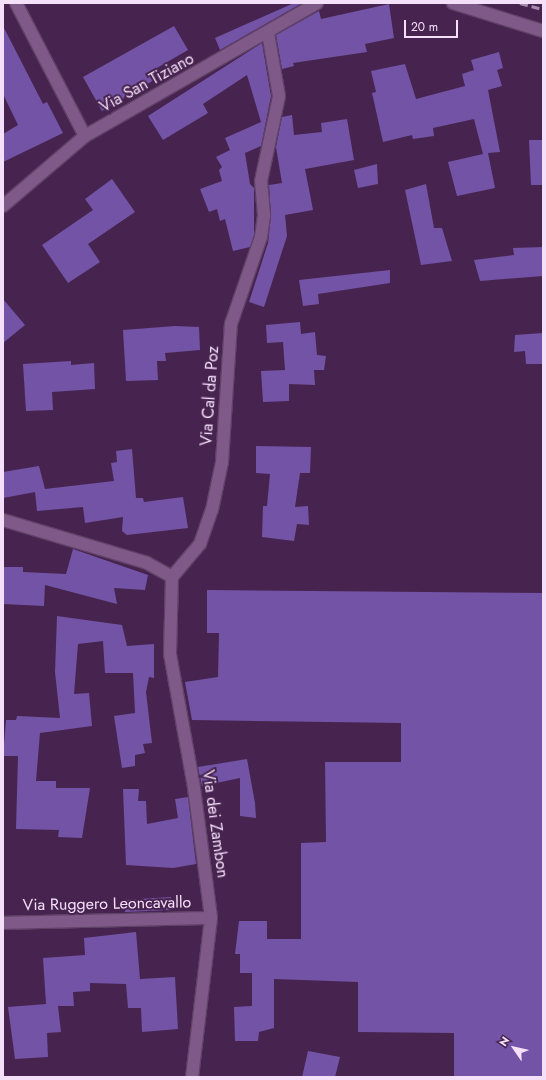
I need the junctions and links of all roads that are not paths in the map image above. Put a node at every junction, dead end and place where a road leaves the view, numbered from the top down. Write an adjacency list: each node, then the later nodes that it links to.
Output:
1 (16, 3): 6 (street)
2 (317, 3): 5 (street, Via San Tiziano)
3 (453, 3): 4 (street)
4 (543, 31)
5 (268, 33): 6 (street, Via San Tiziano); 9 (street, Via Cal da Poz)
6 (85, 136): 7 (street, Via San Tiziano)
7 (3, 206)
8 (3, 520): 9 (street)
9 (172, 577): 10 (street, Via dei Zambon)
10 (211, 918): 11 (street, Via Ruggero Leoncavallo); 12 (street, Via dei Zambon)
11 (3, 923)
12 (192, 1077)

